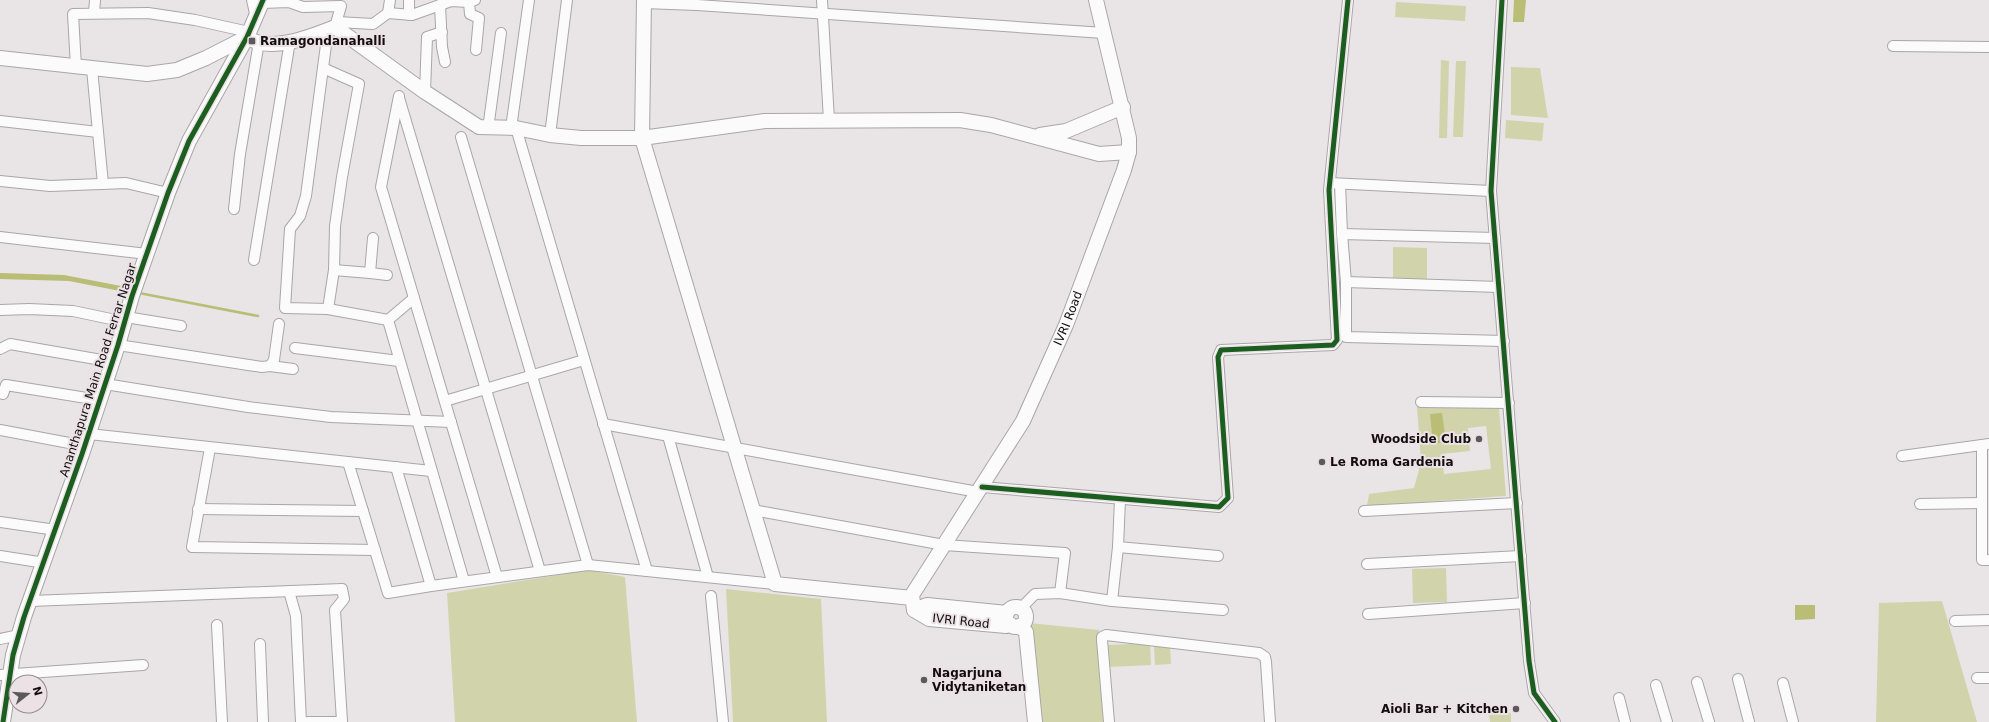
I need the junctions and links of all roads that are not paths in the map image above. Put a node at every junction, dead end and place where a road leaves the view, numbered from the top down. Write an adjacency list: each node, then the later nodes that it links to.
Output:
1 (95, 0): 16 (street)
2 (390, 0): 17 (street)
3 (410, 0): 19 (street)
4 (529, 0): 38 (street)
5 (567, 0): 42 (street)
6 (822, 0): 18 (street)
7 (1096, 0): 23 (street, IVRI Road)
8 (1348, 0): 49 (street)
9 (1502, 0): 52 (street)
10 (259, 1): 14 (street); 24 (street, Ananthapura Main Road Ferrar Nagar)
11 (472, 1): 15 (street); 28 (street)
12 (644, 1): 13 (street); 45 (street)
13 (697, 2): 18 (street)
14 (341, 3): 20 (street)
15 (440, 5): 19 (street); 21 (street)
16 (94, 13): 24 (street); 31 (street)
17 (388, 13): 19 (street); 20 (street)
18 (823, 13): 23 (street); 36 (street)
19 (409, 15)
20 (333, 26): 25 (street); 32 (street); 34 (street)
21 (442, 32): 30 (street); 34 (street)
22 (501, 33): 39 (street)
23 (1104, 33): 35 (street, IVRI Road)
24 (252, 37): 25 (street); 33 (street); 53 (street, Ananthapura Main Road Ferrar Nagar); 54 (street)
25 (290, 41): 60 (street)
26 (1893, 46): 27 (street)
27 (1989, 47)
28 (476, 50)
29 (0, 58): 31 (street)
30 (445, 62)
31 (76, 67): 33 (street)
32 (323, 68): 61 (street); 69 (street)
33 (92, 69): 41 (street)
34 (425, 92): 39 (street)
35 (1123, 107): 40 (street); 47 (street, IVRI Road)
36 (829, 120): 43 (street); 45 (street)
37 (0, 121): 41 (street)
38 (514, 128): 39 (street); 42 (street); 77 (street)
39 (488, 129)
40 (1068, 130): 43 (street); 46 (street)
41 (98, 132): 50 (street)
42 (550, 135): 45 (street)
43 (1033, 136): 46 (street)
44 (461, 137): 82 (street)
45 (642, 138): 98 (street)
46 (1070, 146): 47 (street)
47 (1129, 152): 103 (street, IVRI Road)
48 (0, 181): 50 (street)
49 (1330, 183): 51 (street); 104 (street)
50 (103, 184): 53 (street)
51 (1340, 184): 52 (street); 55 (street)
52 (1491, 191): 58 (street)
53 (168, 193): 59 (street, Ananthapura Main Road Ferrar Nagar)
54 (234, 209)
55 (1342, 234): 58 (street); 64 (street)
56 (0, 237): 59 (street)
57 (373, 238): 62 (street)
58 (1495, 238): 65 (street)
59 (147, 254): 70 (street, Ananthapura Main Road Ferrar Nagar)
60 (254, 260)
61 (334, 270): 62 (street); 67 (street)
62 (370, 273): 63 (street)
63 (387, 275)
64 (1346, 282): 65 (street); 73 (street)
65 (1499, 286): 73 (street)
66 (414, 298): 71 (street); 84 (street); 87 (street)
67 (328, 308): 69 (street); 71 (street)
68 (0, 310): 70 (street)
69 (282, 317): 80 (street)
70 (126, 320): 72 (street); 74 (street, Ananthapura Main Road Ferrar Nagar)
71 (388, 320): 78 (street)
72 (181, 326)
73 (1504, 341): 89 (street)
74 (118, 345): 79 (street, Ananthapura Main Road Ferrar Nagar); 80 (street)
75 (295, 348): 78 (street)
76 (0, 349): 79 (street)
77 (584, 360): 82 (street); 92 (street)
78 (399, 361): 90 (street)
79 (113, 362): 83 (street, Ananthapura Main Road Ferrar Nagar)
80 (270, 366): 81 (street)
81 (293, 370)
82 (533, 375): 84 (street); 123 (street)
83 (105, 384): 86 (street, Ananthapura Main Road Ferrar Nagar); 90 (street)
84 (487, 389): 87 (street); 124 (street)
85 (0, 393): 86 (street)
86 (100, 400): 95 (street, Ananthapura Main Road Ferrar Nagar)
87 (445, 401): 91 (street)
88 (1421, 402): 89 (street)
89 (1509, 403): 106 (street)
90 (417, 421): 91 (street); 102 (street)
91 (451, 422): 126 (street)
92 (603, 424): 94 (street); 125 (street)
93 (0, 430): 95 (street)
94 (668, 436): 98 (street); 127 (street)
95 (87, 440): 97 (street); 113 (street, Ananthapura Main Road Ferrar Nagar)
96 (1986, 444): 99 (street); 105 (street)
97 (210, 448): 100 (street); 108 (street)
98 (735, 448): 103 (street); 109 (street)
99 (1902, 456)
100 (348, 462): 101 (street); 110 (street)
101 (396, 467): 102 (street); 130 (street)
102 (431, 471): 128 (street)
103 (980, 489): 104 (street); 114 (street, IVRI Road)
104 (1120, 498): 115 (street)
105 (1982, 503): 107 (street); 120 (street)
106 (1517, 504): 111 (street); 119 (street)
107 (1920, 504)
108 (198, 509): 110 (street); 116 (street)
109 (753, 510): 114 (street); 129 (street)
110 (363, 511): 116 (street)
111 (1364, 511)
112 (0, 522): 113 (street)
113 (56, 530): 121 (street, Ananthapura Main Road Ferrar Nagar)
114 (944, 545): 132 (street); 137 (street, IVRI Road)
115 (1118, 547): 118 (street); 135 (street)
116 (375, 550): 130 (street)
117 (0, 556): 121 (street)
118 (1218, 556)
119 (1521, 556): 122 (street); 136 (street)
120 (1989, 560)
121 (45, 563): 134 (street, Ananthapura Main Road Ferrar Nagar)
122 (1367, 564)
123 (588, 565): 124 (street); 125 (street)
124 (540, 571): 126 (street)
125 (647, 571): 127 (street)
126 (497, 577): 128 (street)
127 (708, 577): 129 (street)
128 (464, 582): 130 (street)
129 (775, 584): 137 (street)
130 (431, 586)
131 (289, 591): 134 (street); 160 (street); 162 (street)
132 (1060, 593): 135 (street); 138 (street)
133 (711, 596): 163 (street)
134 (31, 601): 145 (street, Ananthapura Main Road Ferrar Nagar)
135 (1112, 601): 139 (street)
136 (1525, 603): 140 (street); 167 (street)
137 (913, 604): 142 (street, IVRI Road)
138 (1021, 608): 142 (street)
139 (1223, 610)
140 (1368, 614)
141 (1989, 620): 143 (street)
142 (1012, 621): 164 (street)
143 (1955, 621)
144 (217, 625): 158 (street)
145 (19, 635): 146 (street); 149 (street, Ananthapura Main Road Ferrar Nagar)
146 (0, 639)
147 (260, 644): 159 (street)
148 (143, 666): 149 (street)
149 (5, 675): 157 (street, Ananthapura Main Road Ferrar Nagar)
150 (1977, 678): 151 (street)
151 (1989, 678)
152 (1738, 679): 171 (street)
153 (1697, 682): 170 (street)
154 (1783, 683): 172 (street)
155 (1656, 685): 169 (street)
156 (1619, 698): 168 (street)
157 (3, 722)
158 (222, 722)
159 (263, 722)
160 (301, 722)
161 (308, 722): 162 (street)
162 (342, 722)
163 (723, 722)
164 (1035, 722)
165 (1109, 722): 166 (street)
166 (1270, 722)
167 (1555, 722)
168 (1625, 722)
169 (1666, 722)
170 (1709, 722)
171 (1749, 722)
172 (1794, 722)

